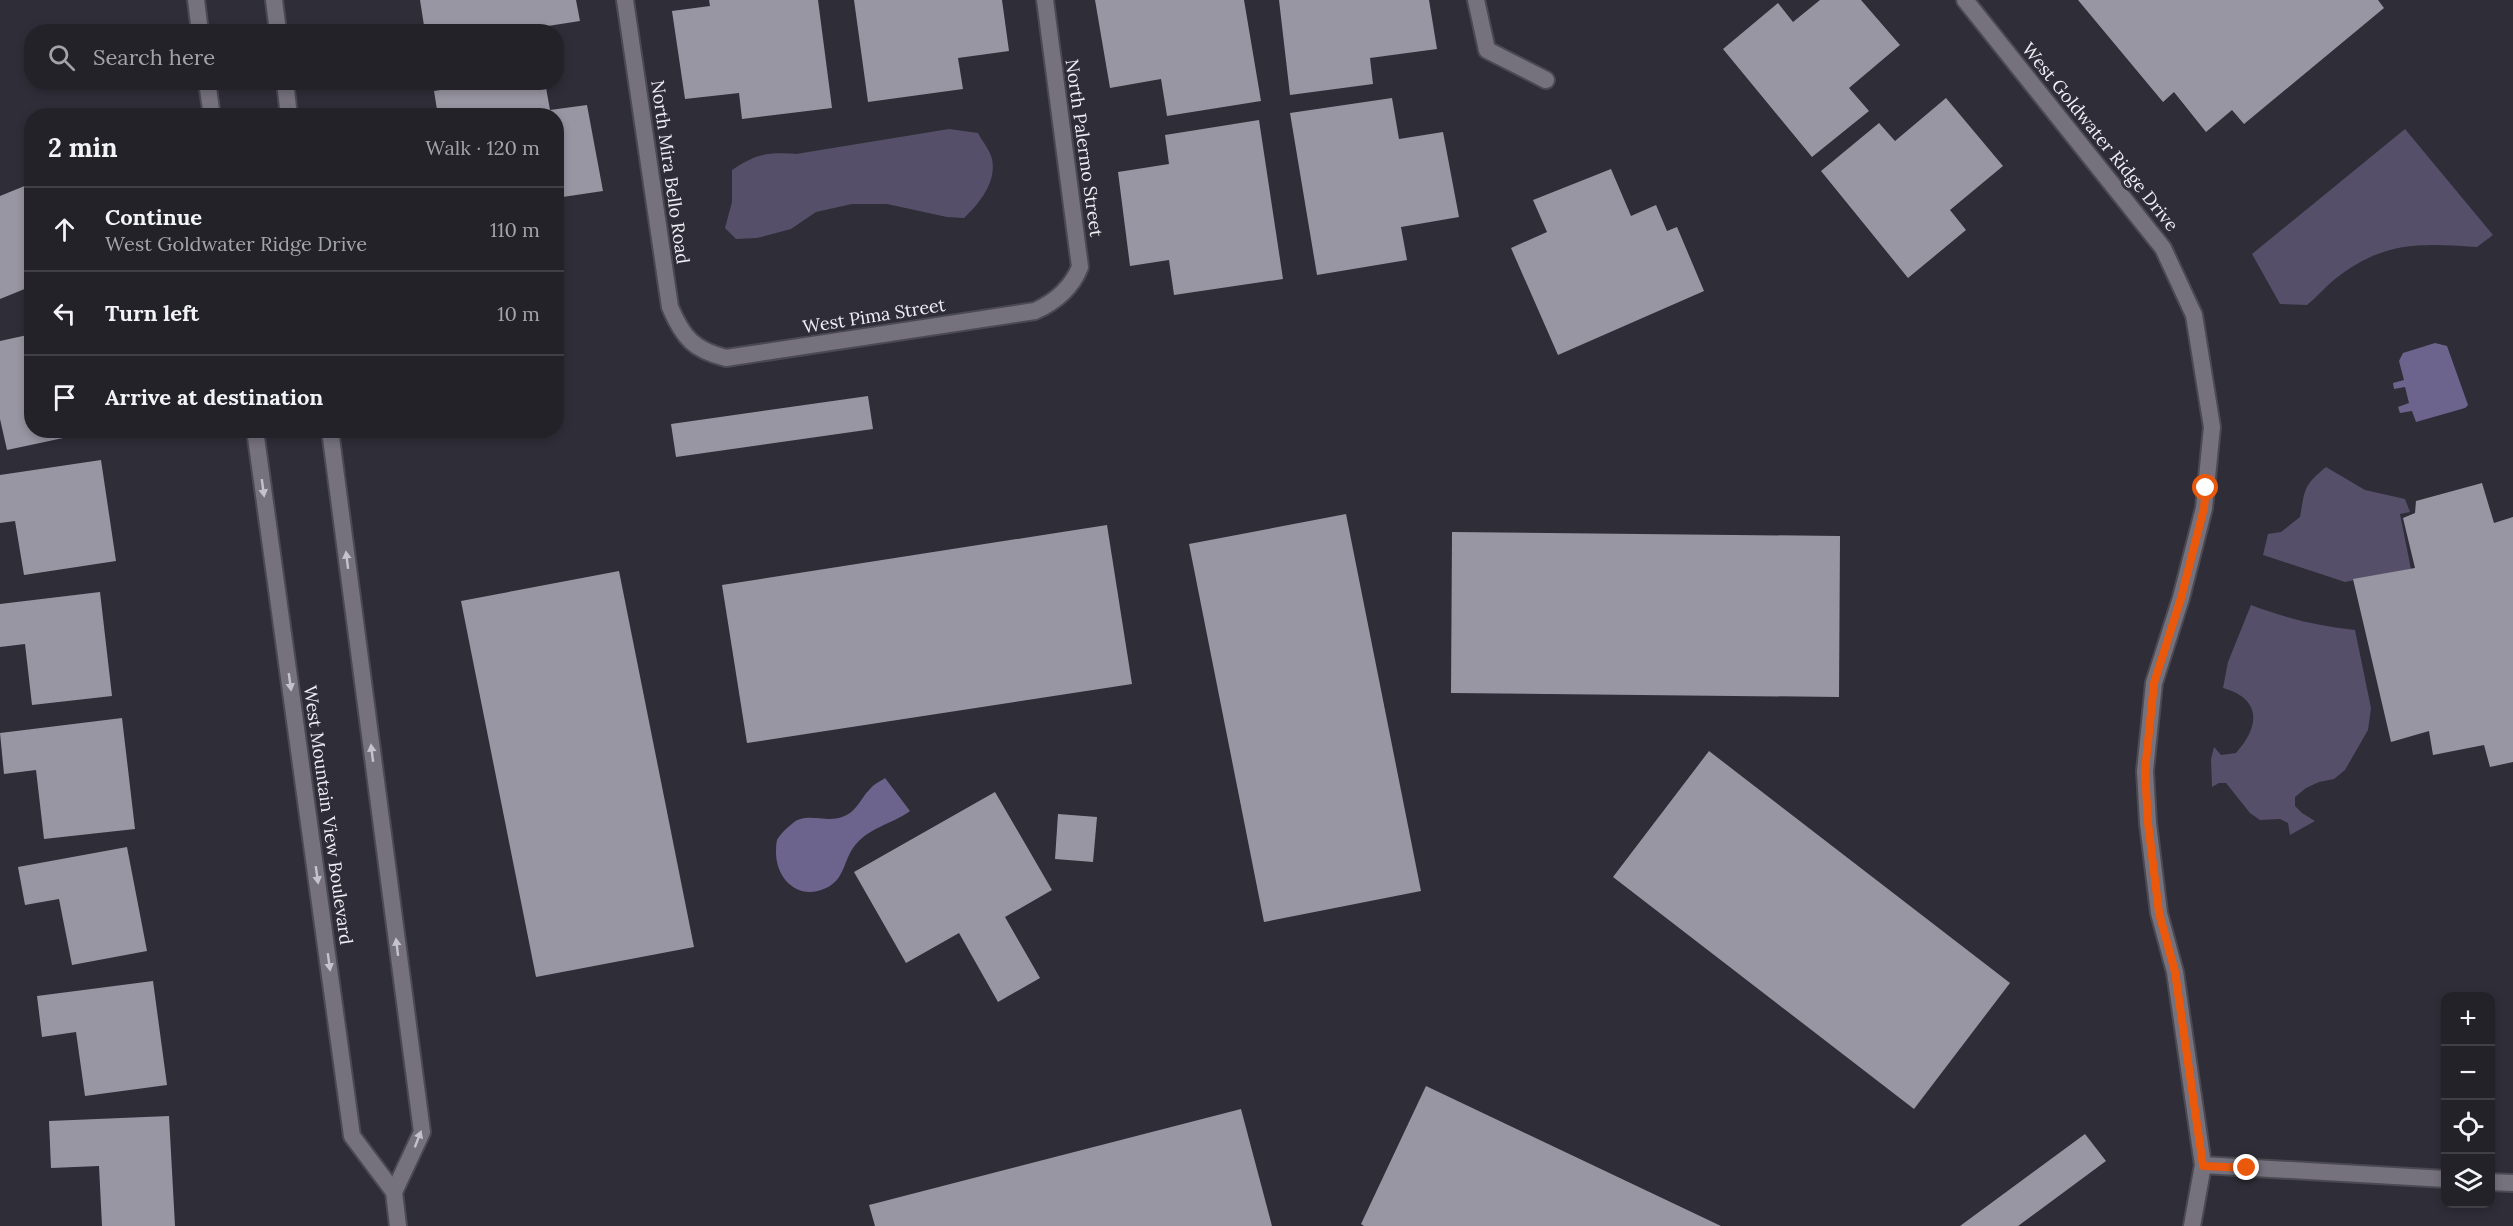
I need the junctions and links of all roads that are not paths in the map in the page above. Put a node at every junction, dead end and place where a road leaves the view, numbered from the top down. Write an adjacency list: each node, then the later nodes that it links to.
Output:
1 (196, 0): 7 (street)
2 (274, 0): 8 (street)
3 (625, 0): 15 (street, North Mira Bello Road)
4 (1045, 0): 14 (street, North Palermo Street)
5 (1476, 0): 9 (street)
6 (1965, 0): 18 (street, West Goldwater Ridge Drive)
7 (199, 24)
8 (277, 24)
9 (1546, 80)
10 (208, 90): 12 (street)
11 (286, 90): 13 (street)
12 (211, 108)
13 (288, 108)
14 (1060, 294): 15 (street, West Pima Street)
15 (692, 344)
16 (256, 438): 22 (street, West Mountain View Boulevard, one-way to 22)
17 (331, 438): 22 (street, one-way to 17)
18 (2203, 1166): 19 (street); 24 (street, West Goldwater Ridge Drive)
19 (2441, 1179)
20 (2495, 1182): 21 (street)
21 (2513, 1183)
22 (394, 1192): 23 (street)
23 (398, 1226)
24 (2192, 1226)

